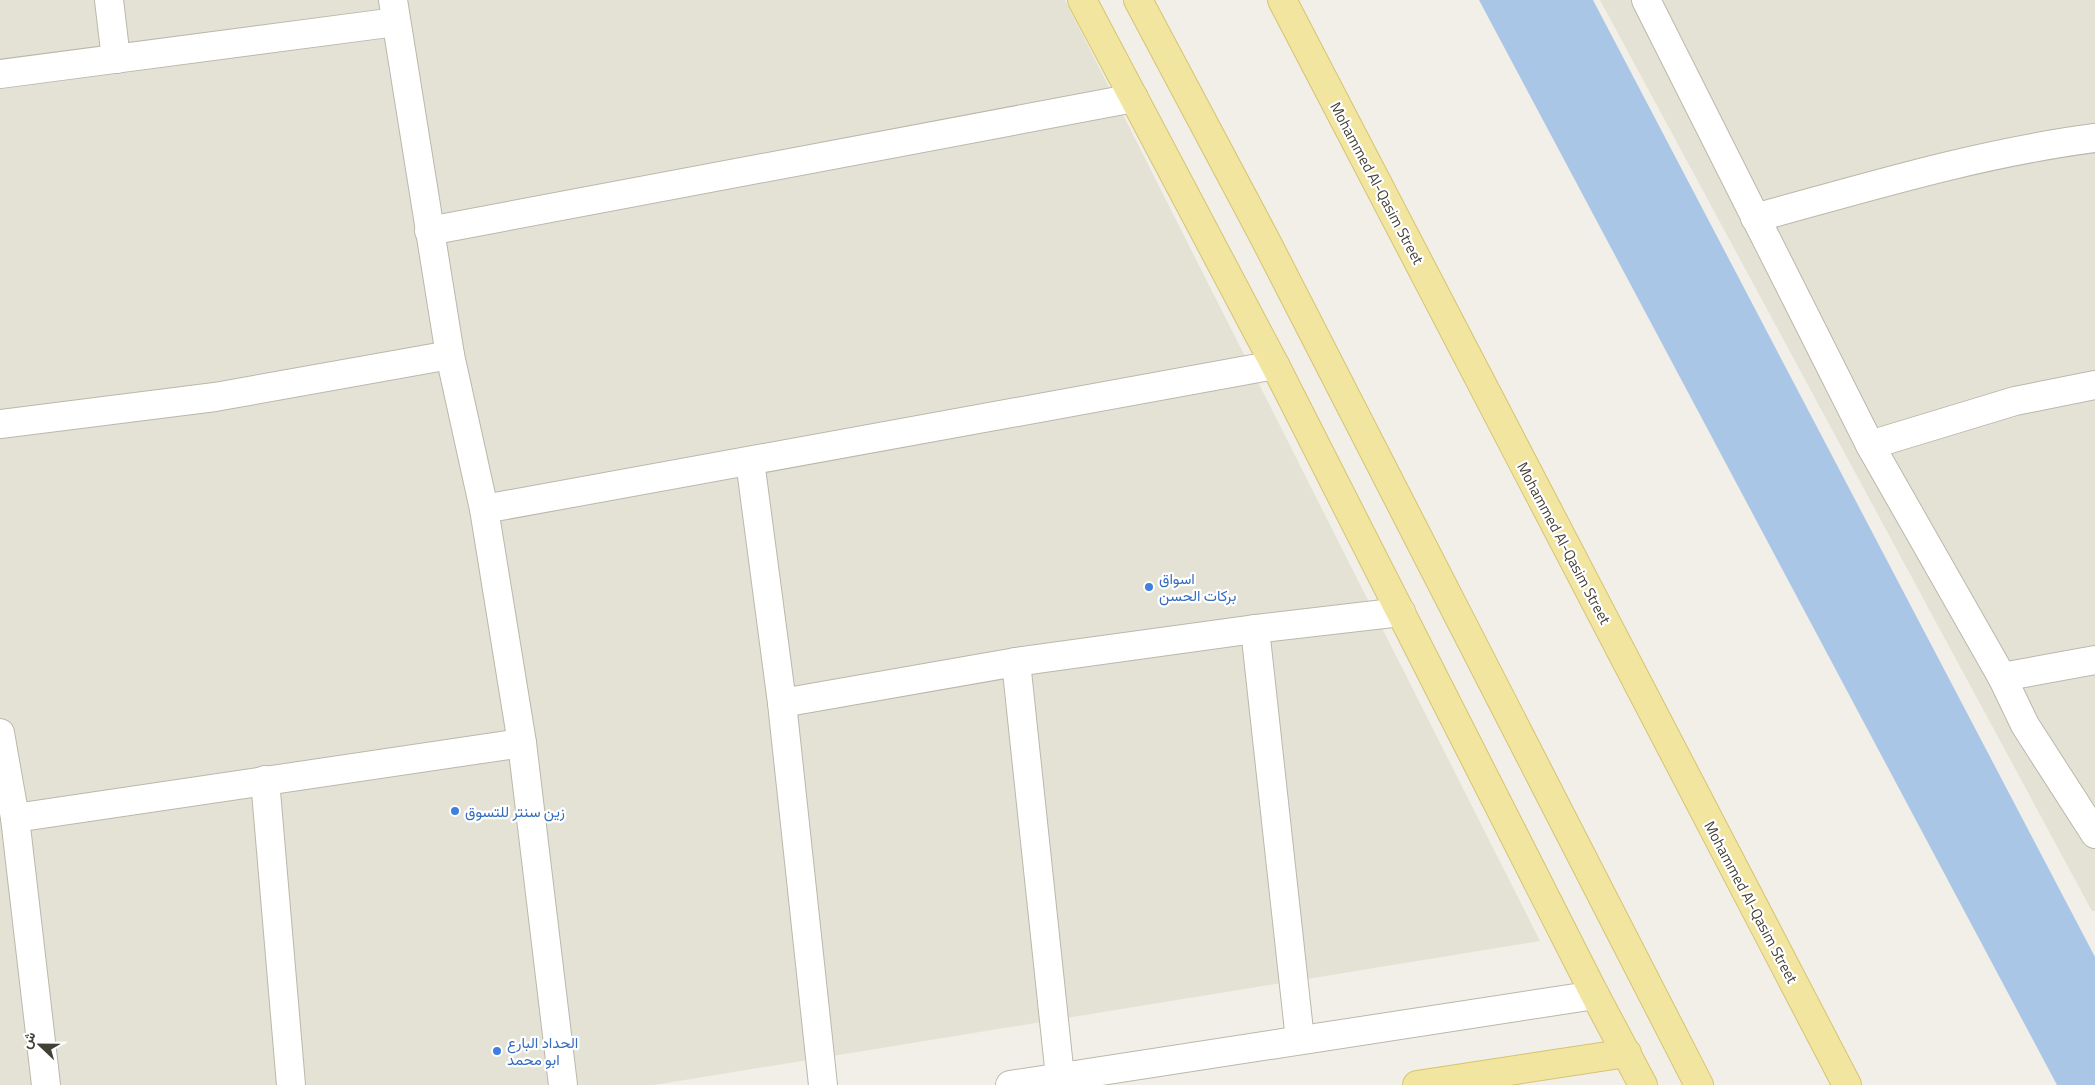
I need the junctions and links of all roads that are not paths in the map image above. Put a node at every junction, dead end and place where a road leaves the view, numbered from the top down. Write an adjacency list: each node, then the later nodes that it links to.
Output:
1 (109, 0): 7 (street)
2 (1082, 0): 9 (main road)
3 (1138, 0): 42 (main road)
4 (1282, 0): 43 (main road, Mohammed Al-Qasim Street)
5 (1646, 0): 11 (street)
6 (395, 11): 7 (street); 12 (street)
7 (116, 59): 8 (street)
8 (0, 74)
9 (1134, 98): 12 (street); 14 (main road)
10 (2095, 138): 11 (street)
11 (1755, 218): 17 (street)
12 (429, 231): 13 (street)
13 (450, 355): 16 (street); 19 (street)
14 (1275, 365): 18 (street); 20 (main road)
15 (2095, 385): 17 (street)
16 (0, 424)
17 (1870, 445): 24 (street)
18 (750, 461): 19 (street); 25 (street)
19 (484, 509): 27 (street)
20 (1401, 612): 21 (street); 31 (main road)
21 (1255, 629): 23 (street); 32 (street)
22 (2095, 660): 24 (street)
23 (1016, 662): 25 (street); 34 (street)
24 (2002, 677): 30 (street)
25 (782, 703): 38 (street)
26 (0, 733): 29 (street)
27 (522, 743): 28 (street); 37 (street)
28 (265, 780): 29 (street); 36 (street)
29 (15, 818): 35 (street)
30 (2095, 834)
31 (1595, 995): 32 (street); 33 (main road)
32 (1300, 1040): 34 (street)
33 (1627, 1053): 40 (main road); 41 (main road)
34 (1060, 1077): 39 (street)
35 (46, 1085)
36 (291, 1085)
37 (563, 1085)
38 (823, 1085)
39 (1010, 1085)
40 (1417, 1085)
41 (1643, 1085)
42 (1699, 1085)
43 (1847, 1085)

